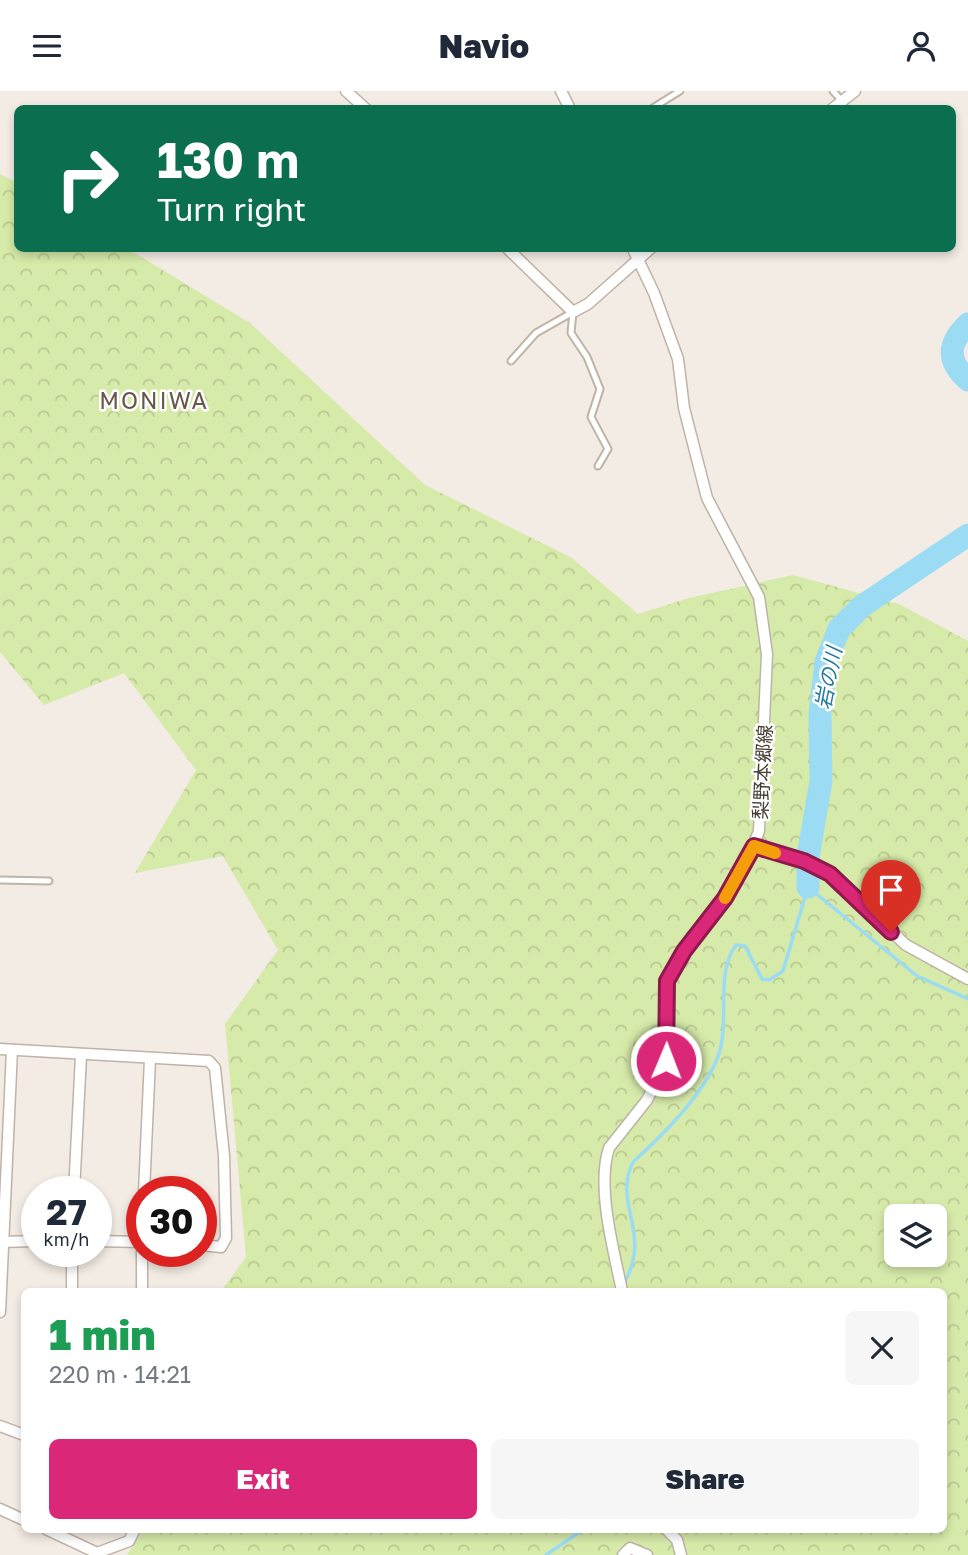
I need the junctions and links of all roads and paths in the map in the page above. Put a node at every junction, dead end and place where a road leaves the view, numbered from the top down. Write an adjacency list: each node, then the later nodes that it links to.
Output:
1 (346, 91): 6 (street)
2 (680, 91): 7 (lane)
3 (833, 91): 5 (lane)
4 (855, 91): 5 (street)
5 (842, 101): 8 (street)
6 (362, 105)
7 (657, 105)
8 (837, 105)
9 (511, 252): 11 (street)
10 (635, 254): 11 (street); 14 (street, 梨野本郷線)
11 (573, 312): 12 (lane); 13 (lane)
12 (511, 361)
13 (598, 466)
14 (754, 846): 17 (street); 29 (street, 梨野本郷線)
15 (0, 880): 16 (lane)
16 (49, 881)
17 (968, 979)
18 (0, 1049): 19 (street)
19 (12, 1050): 20 (street); 25 (street)
20 (81, 1056): 21 (street); 22 (street)
21 (150, 1059): 23 (street); 26 (street)
22 (75, 1176)
23 (145, 1176)
24 (21, 1241): 25 (street)
25 (1, 1242): 32 (street)
26 (217, 1247)
27 (72, 1267): 30 (street)
28 (142, 1267): 31 (street)
29 (620, 1283)
30 (72, 1288)
31 (142, 1288)
32 (0, 1311)
33 (0, 1426): 34 (street)
34 (21, 1434)
35 (2, 1513): 36 (street)
36 (21, 1519)
37 (54, 1533): 38 (street)
38 (133, 1533)
39 (670, 1533): 42 (street)
40 (623, 1555): 41 (street)
41 (648, 1555)
42 (681, 1555)

